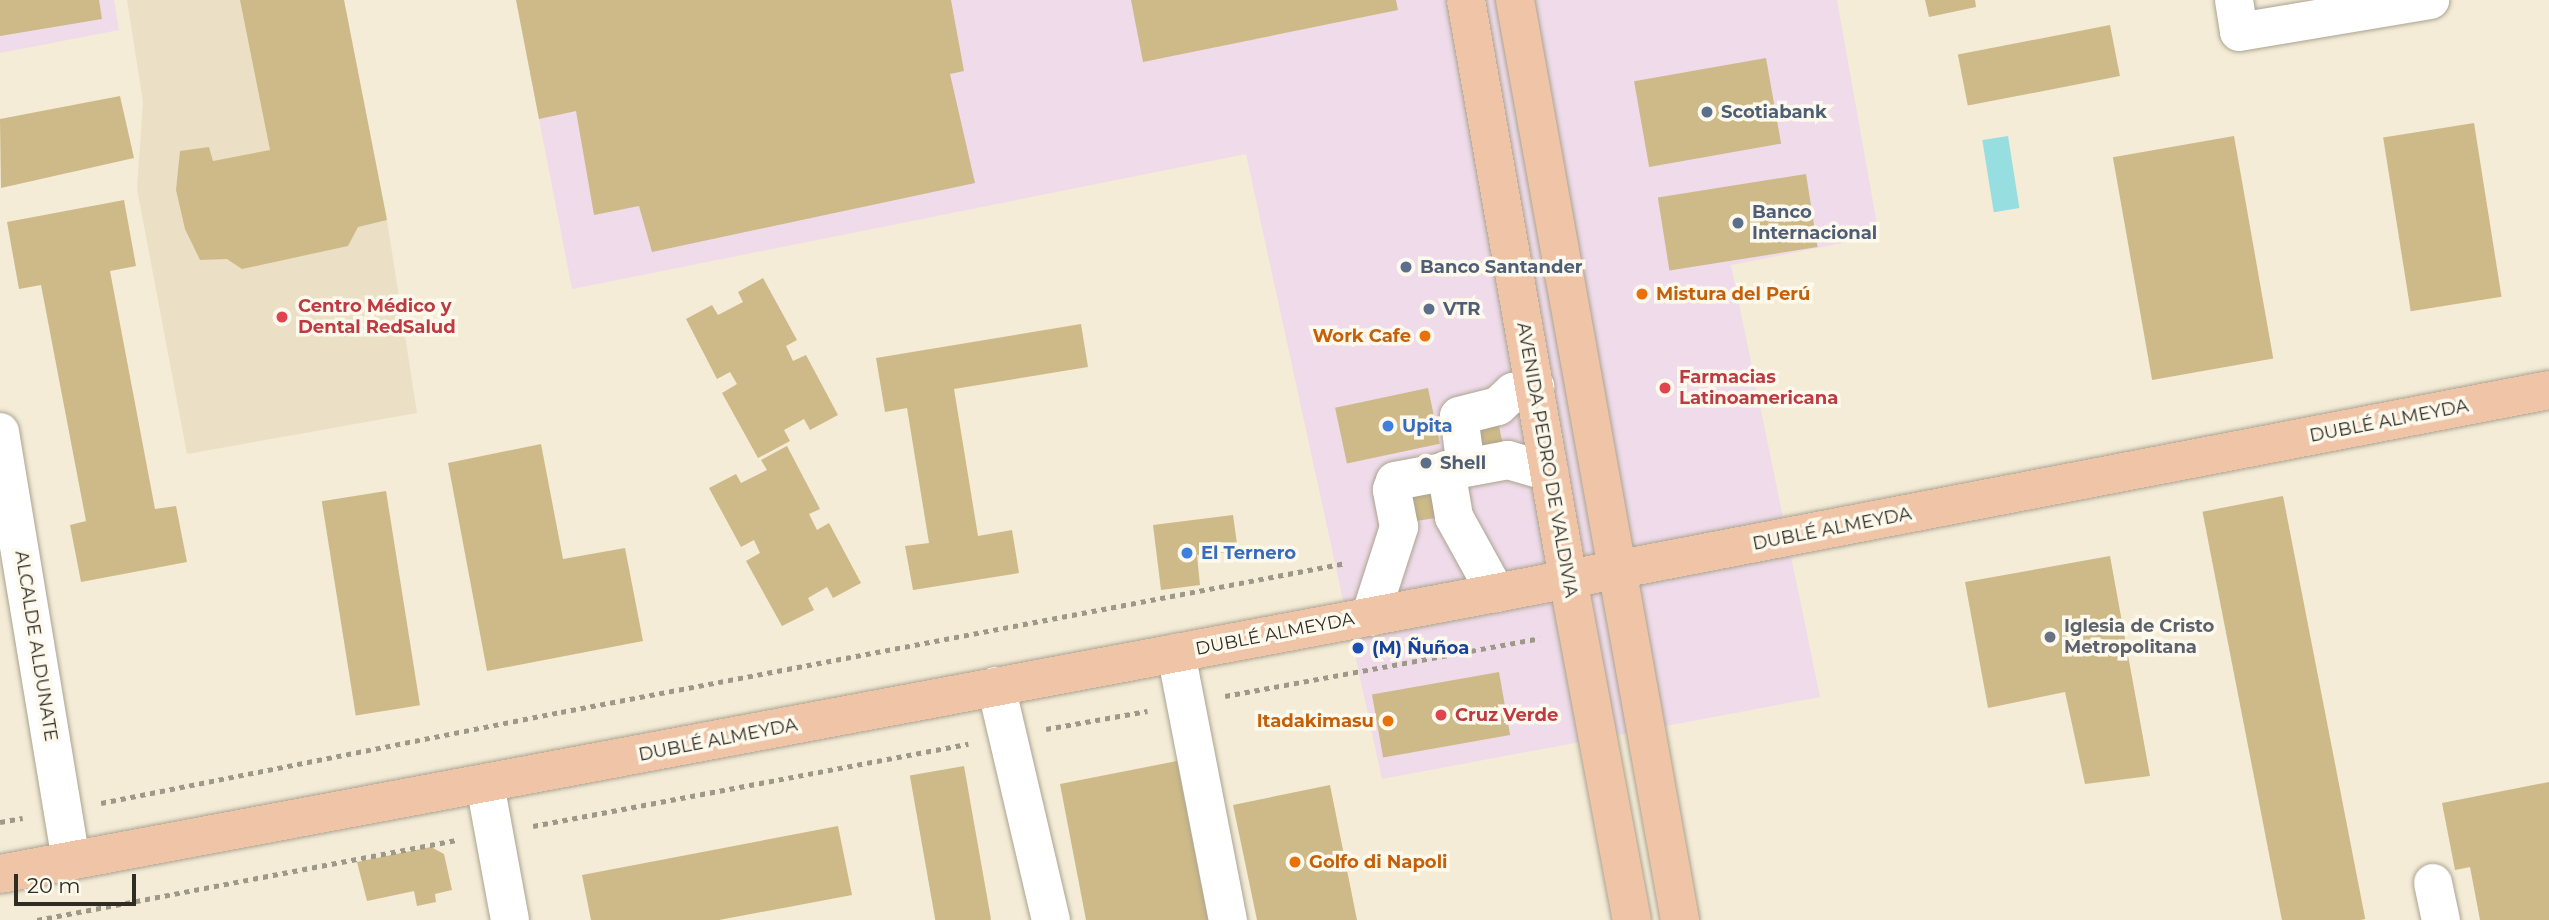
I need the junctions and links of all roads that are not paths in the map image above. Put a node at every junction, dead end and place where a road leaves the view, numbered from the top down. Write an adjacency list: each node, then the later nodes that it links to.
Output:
1 (1466, 0): 5 (main road, AVENIDA PEDRO DE VALDIVIA)
2 (1515, 0): 14 (main road)
3 (2234, 0): 4 (street)
4 (2430, 0)
5 (1535, 387): 7 (street); 11 (main road, AVENIDA PEDRO DE VALDIVIA)
6 (2549, 390): 14 (main road, DUBLÉ ALMEYDA)
7 (1498, 407): 9 (street); 10 (street)
8 (0, 432): 21 (street, ALCALDE ALDUNATE)
9 (1508, 460): 10 (street); 11 (street)
10 (1456, 468): 12 (street); 13 (street)
11 (1549, 472): 15 (main road, AVENIDA PEDRO DE VALDIVIA)
12 (1454, 517): 13 (street); 16 (street)
13 (1396, 541): 17 (street)
14 (1615, 570): 15 (main road, DUBLÉ ALMEYDA); 28 (main road)
15 (1568, 579): 16 (main road, DUBLÉ ALMEYDA); 27 (main road, AVENIDA PEDRO DE VALDIVIA)
16 (1496, 593): 17 (main road, DUBLÉ ALMEYDA)
17 (1370, 617): 18 (main road, DUBLÉ ALMEYDA)
18 (1177, 653): 19 (main road, DUBLÉ ALMEYDA); 26 (street)
19 (996, 686): 20 (main road, DUBLÉ ALMEYDA); 25 (street)
20 (485, 784): 21 (main road, DUBLÉ ALMEYDA); 24 (street)
21 (71, 860): 22 (main road, DUBLÉ ALMEYDA)
22 (0, 874)
23 (2433, 883): 29 (street)
24 (510, 920)
25 (1051, 920)
26 (1228, 920)
27 (1632, 920)
28 (1680, 920)
29 (2441, 920)

